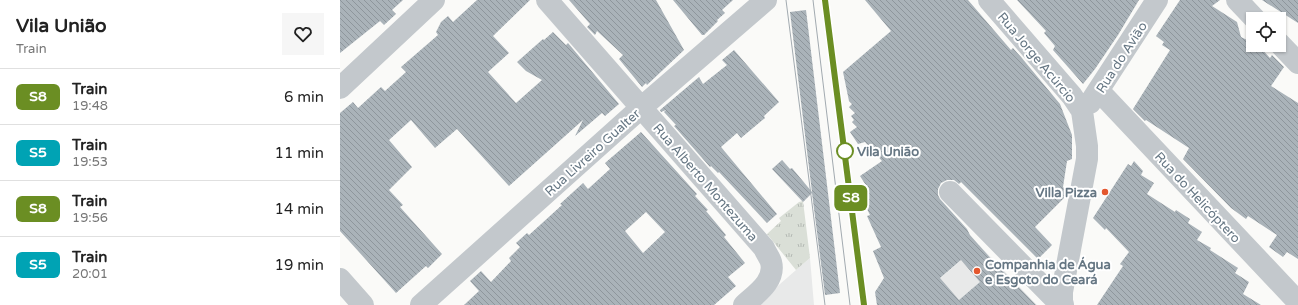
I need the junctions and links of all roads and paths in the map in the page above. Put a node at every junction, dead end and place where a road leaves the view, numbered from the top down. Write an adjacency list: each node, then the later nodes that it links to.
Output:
1 (434, 0): 10 (street)
2 (547, 0): 12 (street, Rua Alberto Montezuma)
3 (766, 0): 12 (street, Rua Livreiro Gualter)
4 (989, 0): 13 (street, Rua Jorge Acúrcio)
5 (1157, 0): 11 (street, Rua do Avião)
6 (1237, 0): 7 (street)
7 (1248, 12)
8 (1286, 50): 9 (street)
9 (1298, 62)
10 (340, 88)
11 (1099, 90): 13 (street, Rua do Avião); 16 (street, Rua do Helicóptero)
12 (642, 107): 18 (street, Rua Livreiro Gualter); 19 (street, Rua Alberto Montezuma)
13 (1082, 111): 20 (street, Rua Jorge Acúrcio)
14 (950, 192): 20 (street, Rua Jorge Acúrcio)
15 (340, 279): 17 (street)
16 (1298, 302)
17 (363, 305)
18 (421, 305)
19 (744, 305)
20 (1062, 305)

